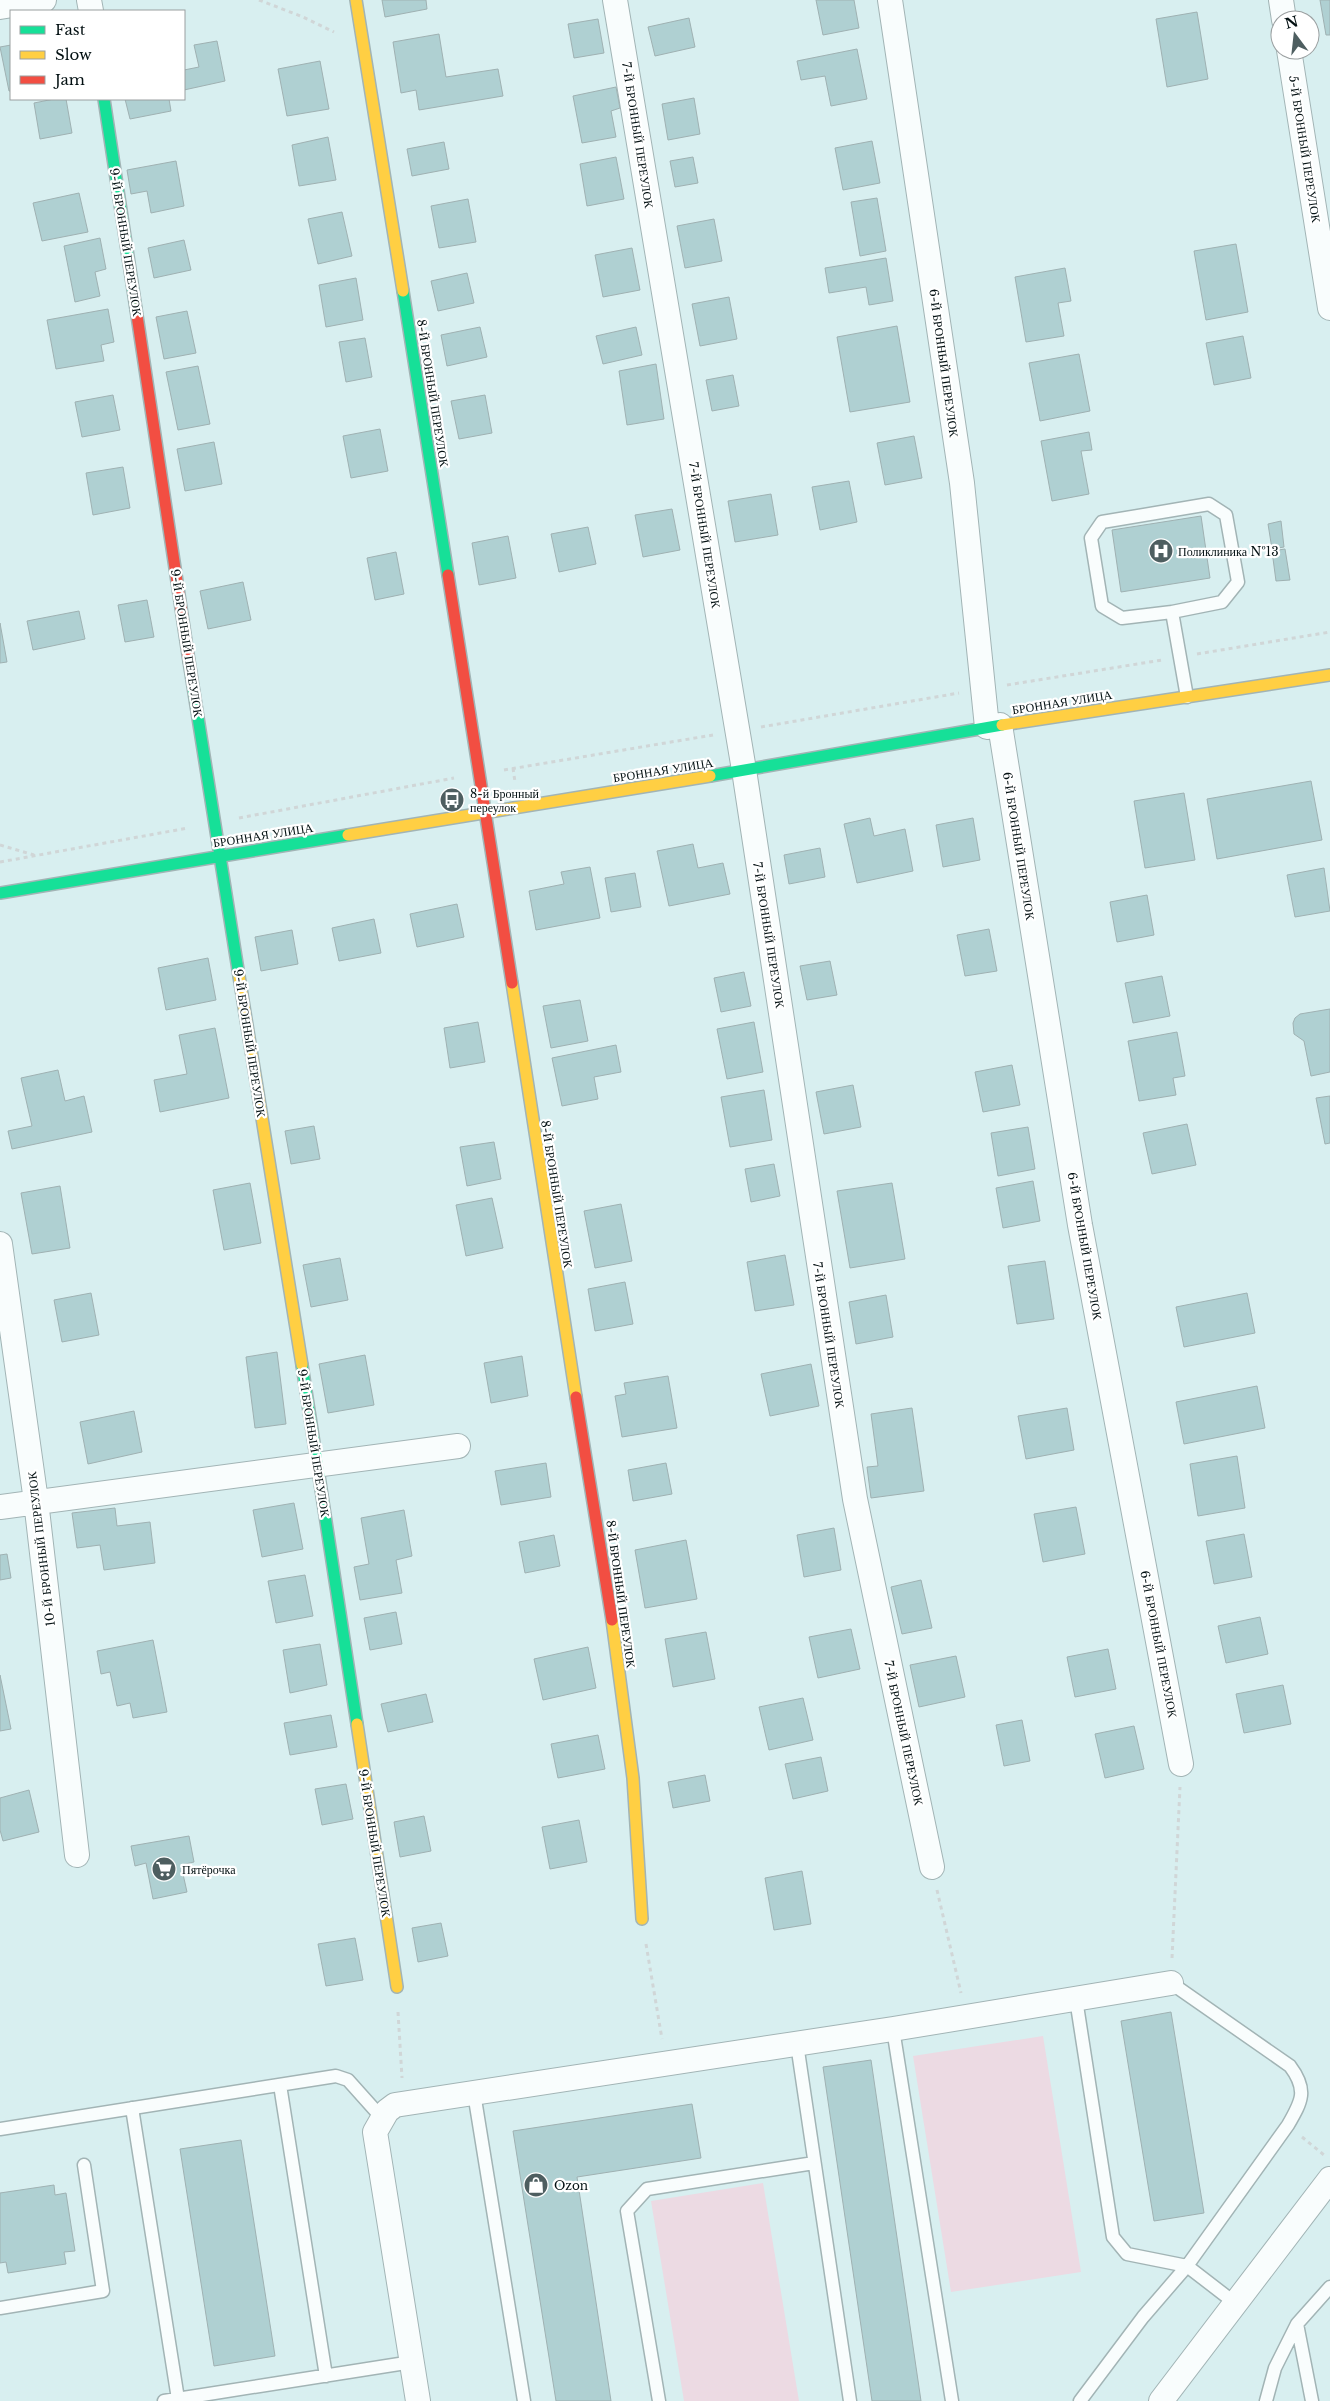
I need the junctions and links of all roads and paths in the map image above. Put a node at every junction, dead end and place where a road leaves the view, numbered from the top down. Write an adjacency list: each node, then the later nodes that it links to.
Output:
1 (44, 0): 6 (street)
2 (259, 0): 7 (path)
3 (356, 0): 20 (street, 8-Й БРОННЫЙ ПЕРЕУЛОК)
4 (615, 0): 18 (street, 7-Й БРОННЫЙ ПЕРЕУЛОК)
5 (890, 0): 15 (street, 6-Й БРОННЫЙ ПЕРЕУЛОК)
6 (0, 8)
7 (335, 32)
8 (1291, 60): 10 (street, 5-Й БРОННЫЙ ПЕРЕУЛОК)
9 (104, 100): 22 (street, 9-Й БРОННЫЙ ПЕРЕУЛОК)
10 (1330, 308)
11 (1172, 612): 11 (lane); 13 (lane)
12 (1330, 632): 13 (path)
13 (1180, 657): 15 (path); 16 (lane)
14 (1330, 675): 16 (street, БРОННАЯ УЛИЦА)
15 (983, 689): 17 (street, 6-Й БРОННЫЙ ПЕРЕУЛОК); 18 (path)
16 (1187, 697): 17 (street, БРОННАЯ УЛИЦА)
17 (993, 726): 19 (street, БРОННАЯ УЛИЦА); 33 (street, 6-Й БРОННЫЙ ПЕРЕУЛОК)
18 (738, 731): 19 (street, 7-Й БРОННЫЙ ПЕРЕУЛОК); 20 (path)
19 (744, 770): 21 (street, БРОННАЯ УЛИЦА); 35 (street, 7-Й БРОННЫЙ ПЕРЕУЛОК)
20 (480, 774): 21 (street, 8-Й БРОННЫЙ ПЕРЕУЛОК); 22 (path)
21 (486, 813): 25 (street, БРОННАЯ УЛИЦА); 36 (street, 8-Й БРОННЫЙ ПЕРЕУЛОК)
22 (214, 823): 24 (path); 25 (street, 9-Й БРОННЫЙ ПЕРЕУЛОК)
23 (0, 845): 24 (path)
24 (35, 855): 26 (path)
25 (219, 856): 27 (street, БРОННАЯ УЛИЦА); 30 (street, 9-Й БРОННЫЙ ПЕРЕУЛОК)
26 (0, 862)
27 (0, 893)
28 (0, 1244): 31 (street, 10-Й БРОННЫЙ ПЕРЕУЛОК)
29 (458, 1446): 30 (street)
30 (318, 1464): 31 (street); 38 (street, 9-Й БРОННЫЙ ПЕРЕУЛОК)
31 (36, 1501): 32 (street); 34 (street, 10-Й БРОННЫЙ ПЕРЕУЛОК)
32 (0, 1506)
33 (1181, 1764): 37 (path)
34 (78, 1855)
35 (932, 1867): 40 (path)
36 (642, 1919): 43 (path)
37 (1171, 1983): 39 (street); 49 (lane)
38 (397, 1986): 46 (path)
39 (1076, 1999): 40 (street); 55 (lane)
40 (966, 2016): 41 (street)
41 (893, 2029): 42 (street); 68 (lane)
42 (797, 2044): 43 (street); 52 (lane)
43 (666, 2063): 45 (street)
44 (280, 2085): 47 (lane); 48 (lane); 61 (lane)
45 (474, 2093): 46 (street); 65 (lane)
46 (403, 2102): 48 (street)
47 (132, 2108): 50 (lane); 62 (lane)
48 (382, 2118): 60 (street)
49 (1288, 2125): 51 (path); 55 (lane)
50 (0, 2129)
51 (1330, 2160)
52 (814, 2163): 66 (lane); 67 (lane)
53 (84, 2165): 58 (lane)
54 (1330, 2179): 57 (street)
55 (1187, 2266): 57 (lane); 69 (lane)
56 (1330, 2287): 59 (lane)
57 (1235, 2303): 70 (street)
58 (0, 2308)
59 (1297, 2324): 71 (lane); 72 (lane)
60 (412, 2362): 61 (lane); 64 (street)
61 (326, 2376): 62 (lane)
62 (178, 2399): 63 (lane)
63 (164, 2401)
64 (418, 2401)
65 (524, 2401)
66 (659, 2401)
67 (850, 2401)
68 (952, 2401)
69 (1080, 2401)
70 (1161, 2401)
71 (1266, 2401)
72 (1312, 2401)

